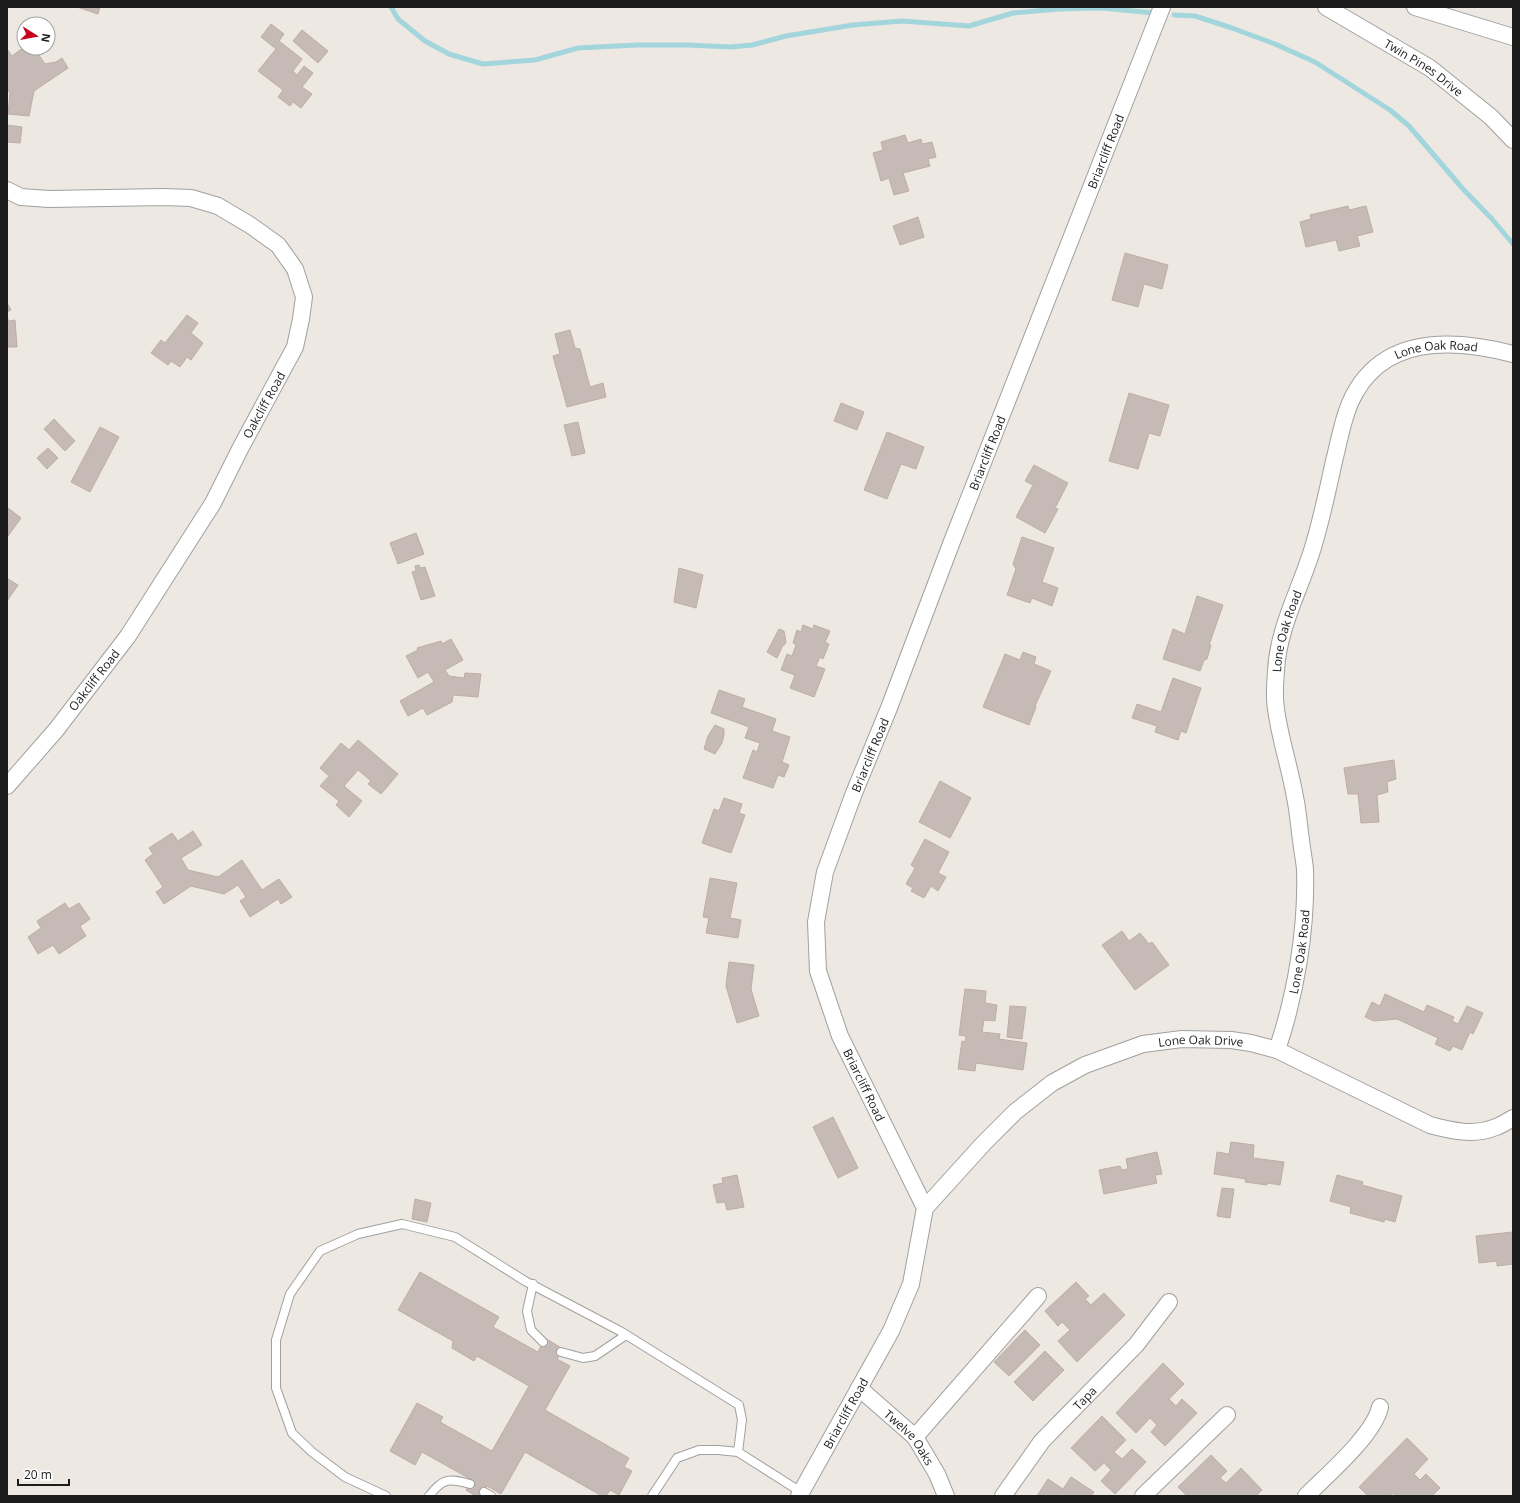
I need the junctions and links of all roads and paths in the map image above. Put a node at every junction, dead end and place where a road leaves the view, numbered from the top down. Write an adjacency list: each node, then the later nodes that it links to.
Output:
1 (1162, 7): 11 (street, Briarcliff Road)
2 (1326, 7): 5 (street, Twin Pines Drive)
3 (1415, 7): 4 (street)
4 (1513, 36)
5 (1513, 140)
6 (7, 190): 8 (street, Oakcliff Road)
7 (1513, 354): 9 (street, Lone Oak Road)
8 (7, 786)
9 (1277, 1050): 10 (street, Lone Oak Drive); 11 (street, Lone Oak Drive)
10 (1513, 1118)
11 (925, 1208): 18 (street, Briarcliff Road)
12 (533, 1284): 15 (lane); 16 (lane); 25 (lane)
13 (1038, 1296): 21 (street)
14 (1169, 1302): 29 (street, Tapa)
15 (626, 1335): 17 (lane); 22 (lane)
16 (543, 1342)
17 (561, 1352)
18 (860, 1388): 21 (street, Twelve Oaks); 24 (street, Briarcliff Road)
19 (1380, 1407): 31 (street)
20 (1228, 1415): 30 (street)
21 (916, 1437): 28 (street, Twelve Oaks)
22 (738, 1452): 24 (lane); 27 (lane)
23 (470, 1484): 26 (lane)
24 (800, 1494)
25 (386, 1496)
26 (429, 1496)
27 (652, 1496)
28 (946, 1496)
29 (1003, 1496)
30 (1143, 1496)
31 (1306, 1496)

